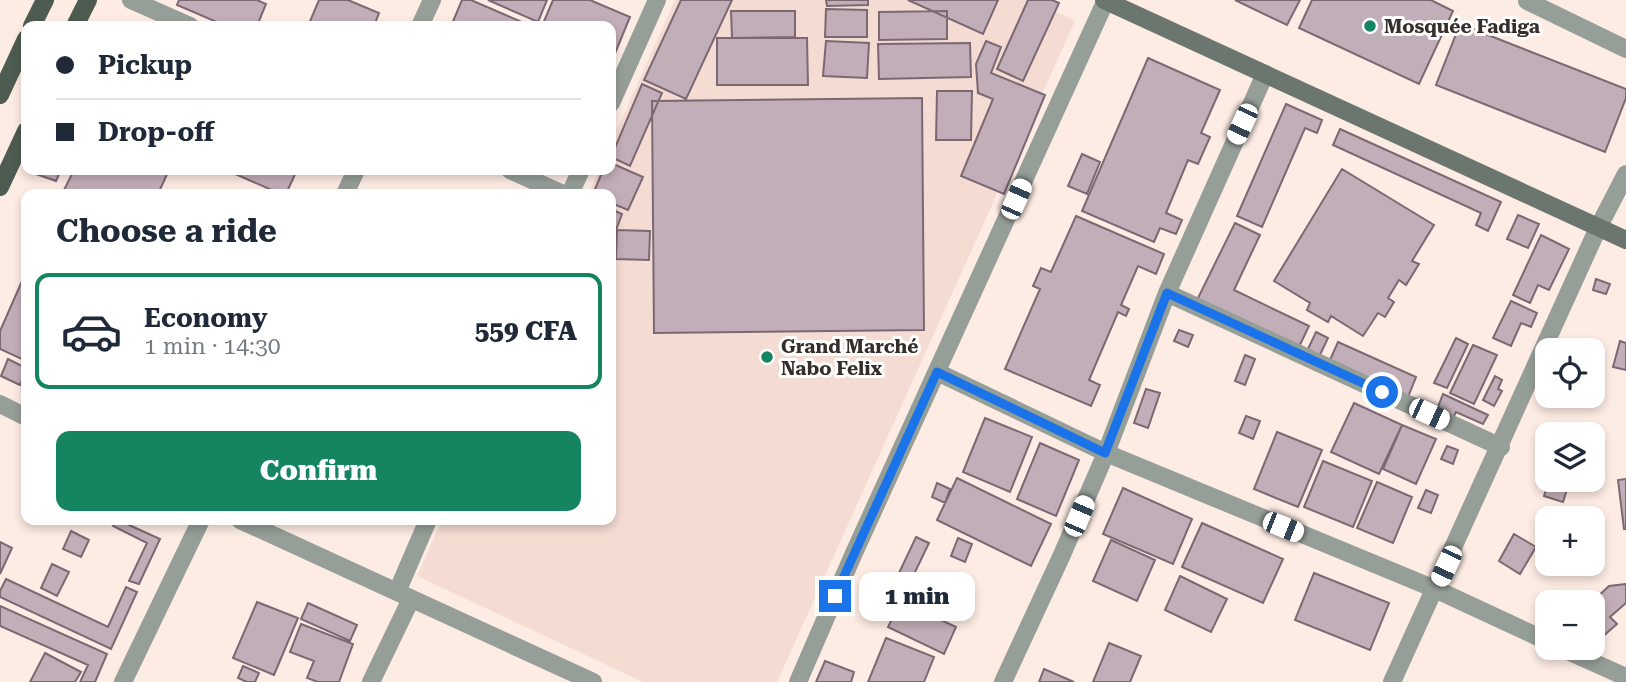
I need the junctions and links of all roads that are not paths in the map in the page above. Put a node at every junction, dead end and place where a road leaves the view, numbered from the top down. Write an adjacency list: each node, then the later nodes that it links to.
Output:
1 (45, 0): 8 (main road)
2 (88, 0): 9 (main road)
3 (131, 0): 10 (street)
4 (432, 0): 11 (street)
5 (657, 0): 16 (street)
6 (1105, 0): 15 (street); 26 (street)
7 (1527, 0): 13 (street)
8 (34, 21)
9 (78, 21)
10 (179, 21)
11 (423, 21)
12 (21, 46): 14 (main road)
13 (1626, 49)
14 (6, 67): 17 (main road)
15 (1265, 74): 23 (street); 25 (street)
16 (616, 92)
17 (0, 95)
18 (21, 142): 21 (main road)
19 (1626, 174): 23 (street)
20 (521, 175): 22 (street)
21 (0, 187)
22 (552, 189)
23 (1598, 228): 24 (street); 29 (street)
24 (1626, 240)
25 (1167, 293): 29 (street); 30 (street)
26 (937, 372): 30 (street); 42 (street)
27 (0, 404): 28 (street)
28 (21, 414)
29 (1500, 447): 34 (street)
30 (1105, 453): 34 (street); 43 (street)
31 (199, 525): 40 (street)
32 (251, 525): 35 (street)
33 (426, 525): 35 (street)
34 (1435, 589): 36 (street); 44 (street)
35 (404, 596): 39 (street); 41 (street)
36 (1535, 635)
37 (1588, 660): 38 (street)
38 (1626, 677)
39 (588, 681)
40 (123, 682)
41 (371, 682)
42 (798, 682)
43 (1003, 682)
44 (1392, 682)

